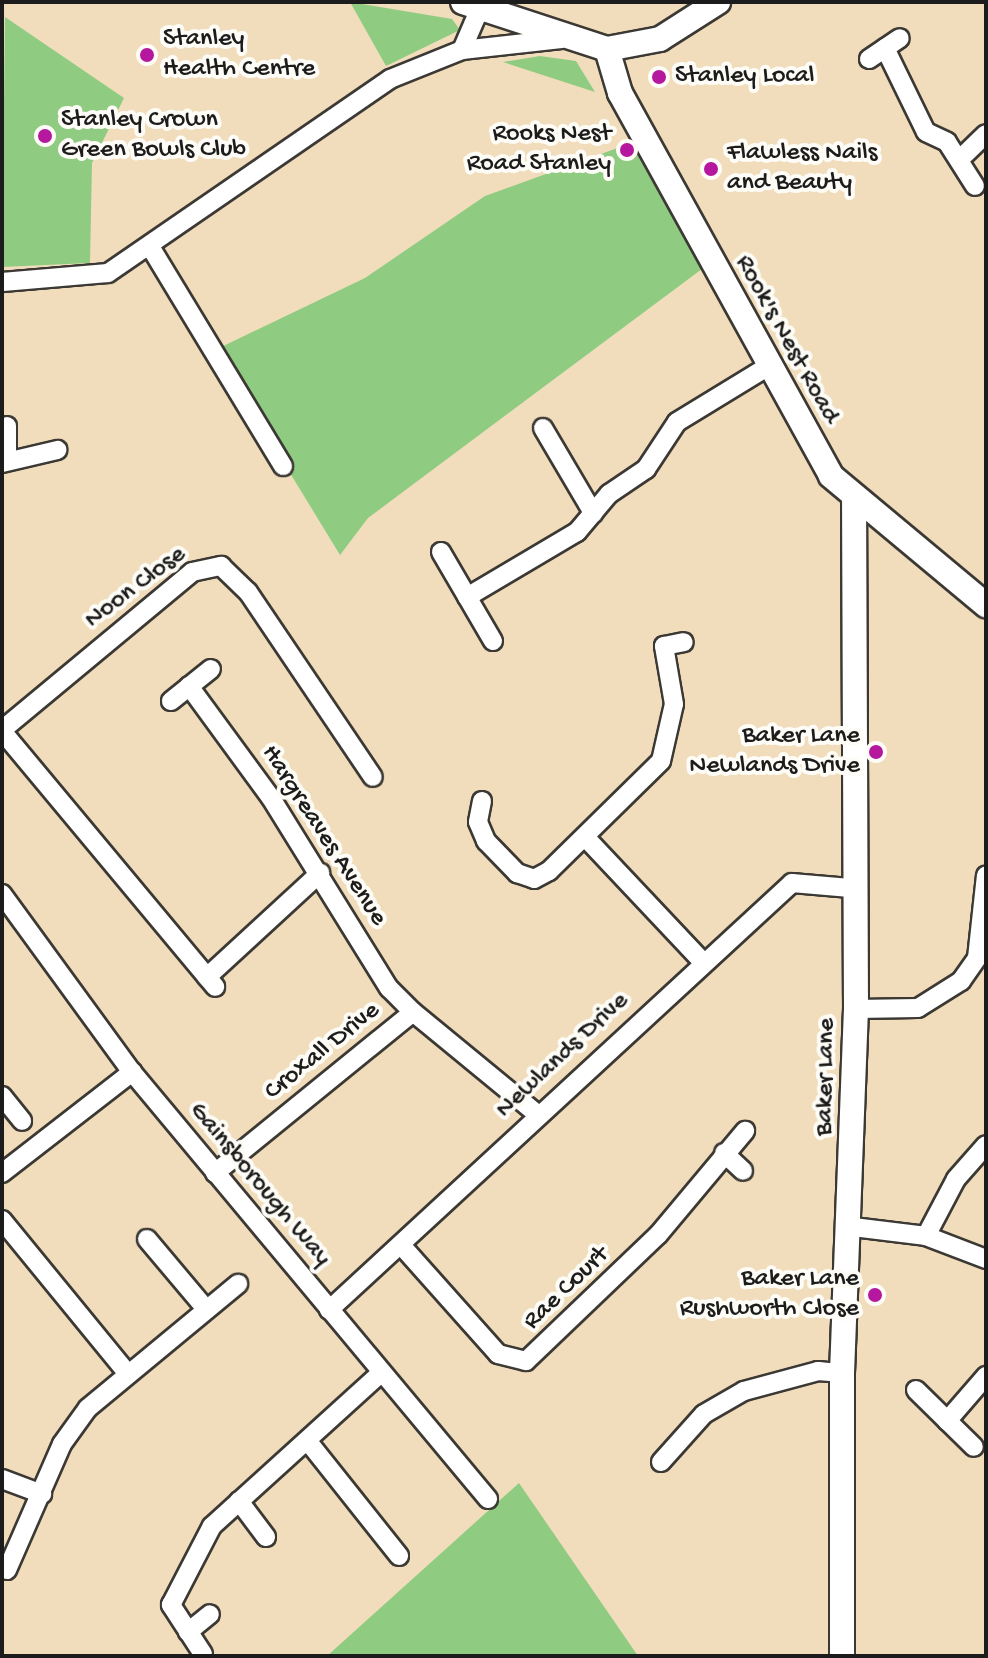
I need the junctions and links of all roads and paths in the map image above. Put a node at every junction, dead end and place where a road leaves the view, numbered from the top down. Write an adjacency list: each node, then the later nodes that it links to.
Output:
1 (718, 2): 4 (street)
2 (472, 5): 3 (street); 6 (street)
3 (561, 39): 4 (street); 6 (street)
4 (607, 49): 12 (street, Rook's Nest Road)
5 (884, 49): 8 (street)
6 (462, 50): 10 (street)
7 (986, 134): 8 (street)
8 (959, 160): 9 (street)
9 (975, 186)
10 (151, 248): 11 (street); 17 (street)
11 (2, 282)
12 (767, 367): 18 (street, Rook's Nest Road); 19 (street)
13 (7, 426): 16 (street)
14 (543, 428): 19 (street)
15 (57, 450): 16 (street)
16 (5, 461)
17 (283, 466)
18 (854, 498): 22 (street, Rook's Nest Road); 34 (street, Baker Lane)
19 (593, 513): 21 (street)
20 (441, 552): 21 (street)
21 (467, 597): 23 (street)
22 (986, 605)
23 (493, 641)
24 (684, 642): 31 (street)
25 (211, 669): 26 (street)
26 (189, 686): 27 (street); 32 (street, Hargreaves Avenue)
27 (171, 701)
28 (2, 731): 29 (street, Noon Close); 32 (street)
29 (373, 771)
30 (482, 801): 31 (street)
31 (586, 838): 36 (street)
32 (320, 873): 38 (street, Hargreaves Avenue)
33 (986, 875): 37 (street)
34 (850, 888): 36 (street, Newlands Drive); 37 (street, Baker Lane)
35 (2, 894): 39 (street, Gainsborough Way)
36 (703, 962): 40 (street, Newlands Drive)
37 (856, 1009): 48 (street, Baker Lane)
38 (413, 1012): 40 (street, Croxall Drive); 46 (street, Croxall Drive)
39 (132, 1072): 45 (street); 46 (street, Gainsborough Way)
40 (537, 1114): 51 (street, Newlands Drive)
41 (745, 1131): 43 (street, Rae Court)
42 (986, 1145): 49 (street)
43 (724, 1153): 44 (street); 51 (street, Rae Court)
44 (743, 1171)
45 (2, 1173)
46 (215, 1173): 55 (street, Gainsborough Way)
47 (2, 1220): 58 (street)
48 (853, 1227): 49 (street); 57 (street, Baker Lane)
49 (926, 1236): 52 (street)
50 (147, 1239): 54 (street)
51 (401, 1245): 55 (street, Newlands Drive)
52 (986, 1259)
53 (238, 1284): 54 (street)
54 (206, 1309): 58 (street)
55 (329, 1310): 56 (street, Gainsborough Way)
56 (381, 1373): 62 (street); 67 (street, Gainsborough Way)
57 (842, 1373): 64 (street); 76 (street, Baker Lane)
58 (128, 1374): 66 (street)
59 (986, 1376): 61 (street)
60 (916, 1390): 61 (street)
61 (947, 1421): 63 (street)
62 (310, 1444): 68 (street); 71 (street)
63 (974, 1447)
64 (661, 1462)
65 (2, 1479): 66 (street)
66 (42, 1494): 70 (street)
67 (488, 1499)
68 (239, 1501): 69 (street); 74 (street)
69 (266, 1537)
70 (8, 1548): 72 (street)
71 (399, 1556)
72 (7, 1570)
73 (210, 1614): 74 (street)
74 (188, 1632): 75 (street)
75 (203, 1654)
76 (842, 1656)

